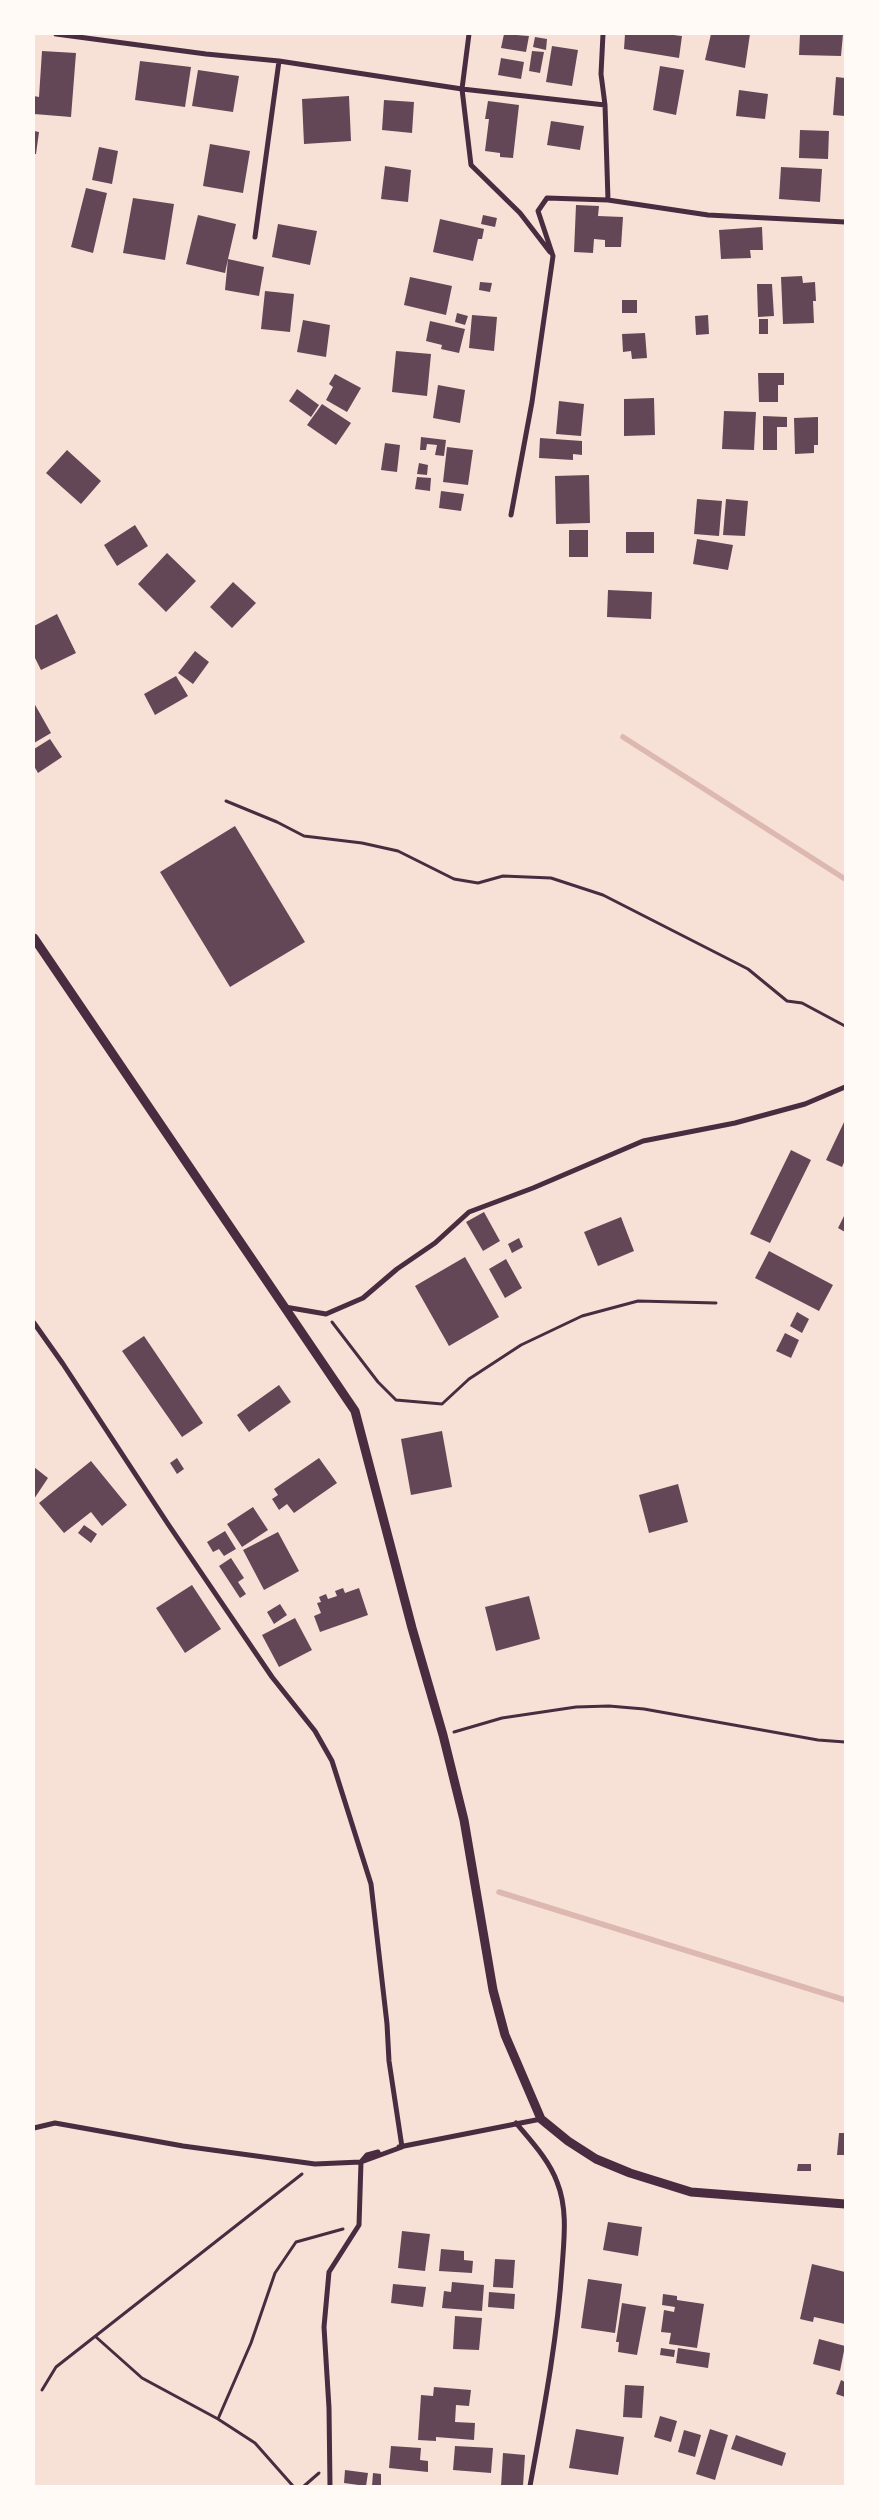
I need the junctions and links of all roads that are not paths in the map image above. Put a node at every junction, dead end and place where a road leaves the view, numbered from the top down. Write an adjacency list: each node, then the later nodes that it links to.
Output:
1 (56, 34): 4 (street)
2 (469, 34): 5 (street)
3 (603, 34): 6 (street)
4 (280, 61): 5 (street); 9 (street)
5 (462, 88): 6 (street); 10 (street)
6 (605, 105): 7 (street)
7 (608, 200): 8 (street); 10 (street)
8 (845, 222)
9 (255, 237)
10 (553, 256): 11 (street)
11 (512, 515)
12 (34, 938): 14 (street)
13 (845, 1087): 14 (street)
14 (285, 1307): 16 (street)
15 (34, 1323): 19 (street)
16 (541, 2119): 17 (street); 21 (street)
17 (516, 2123): 19 (street); 23 (street)
18 (34, 2128): 20 (street)
19 (402, 2147): 20 (street)
20 (362, 2162): 22 (street)
21 (845, 2204)
22 (330, 2486)
23 (530, 2486)

